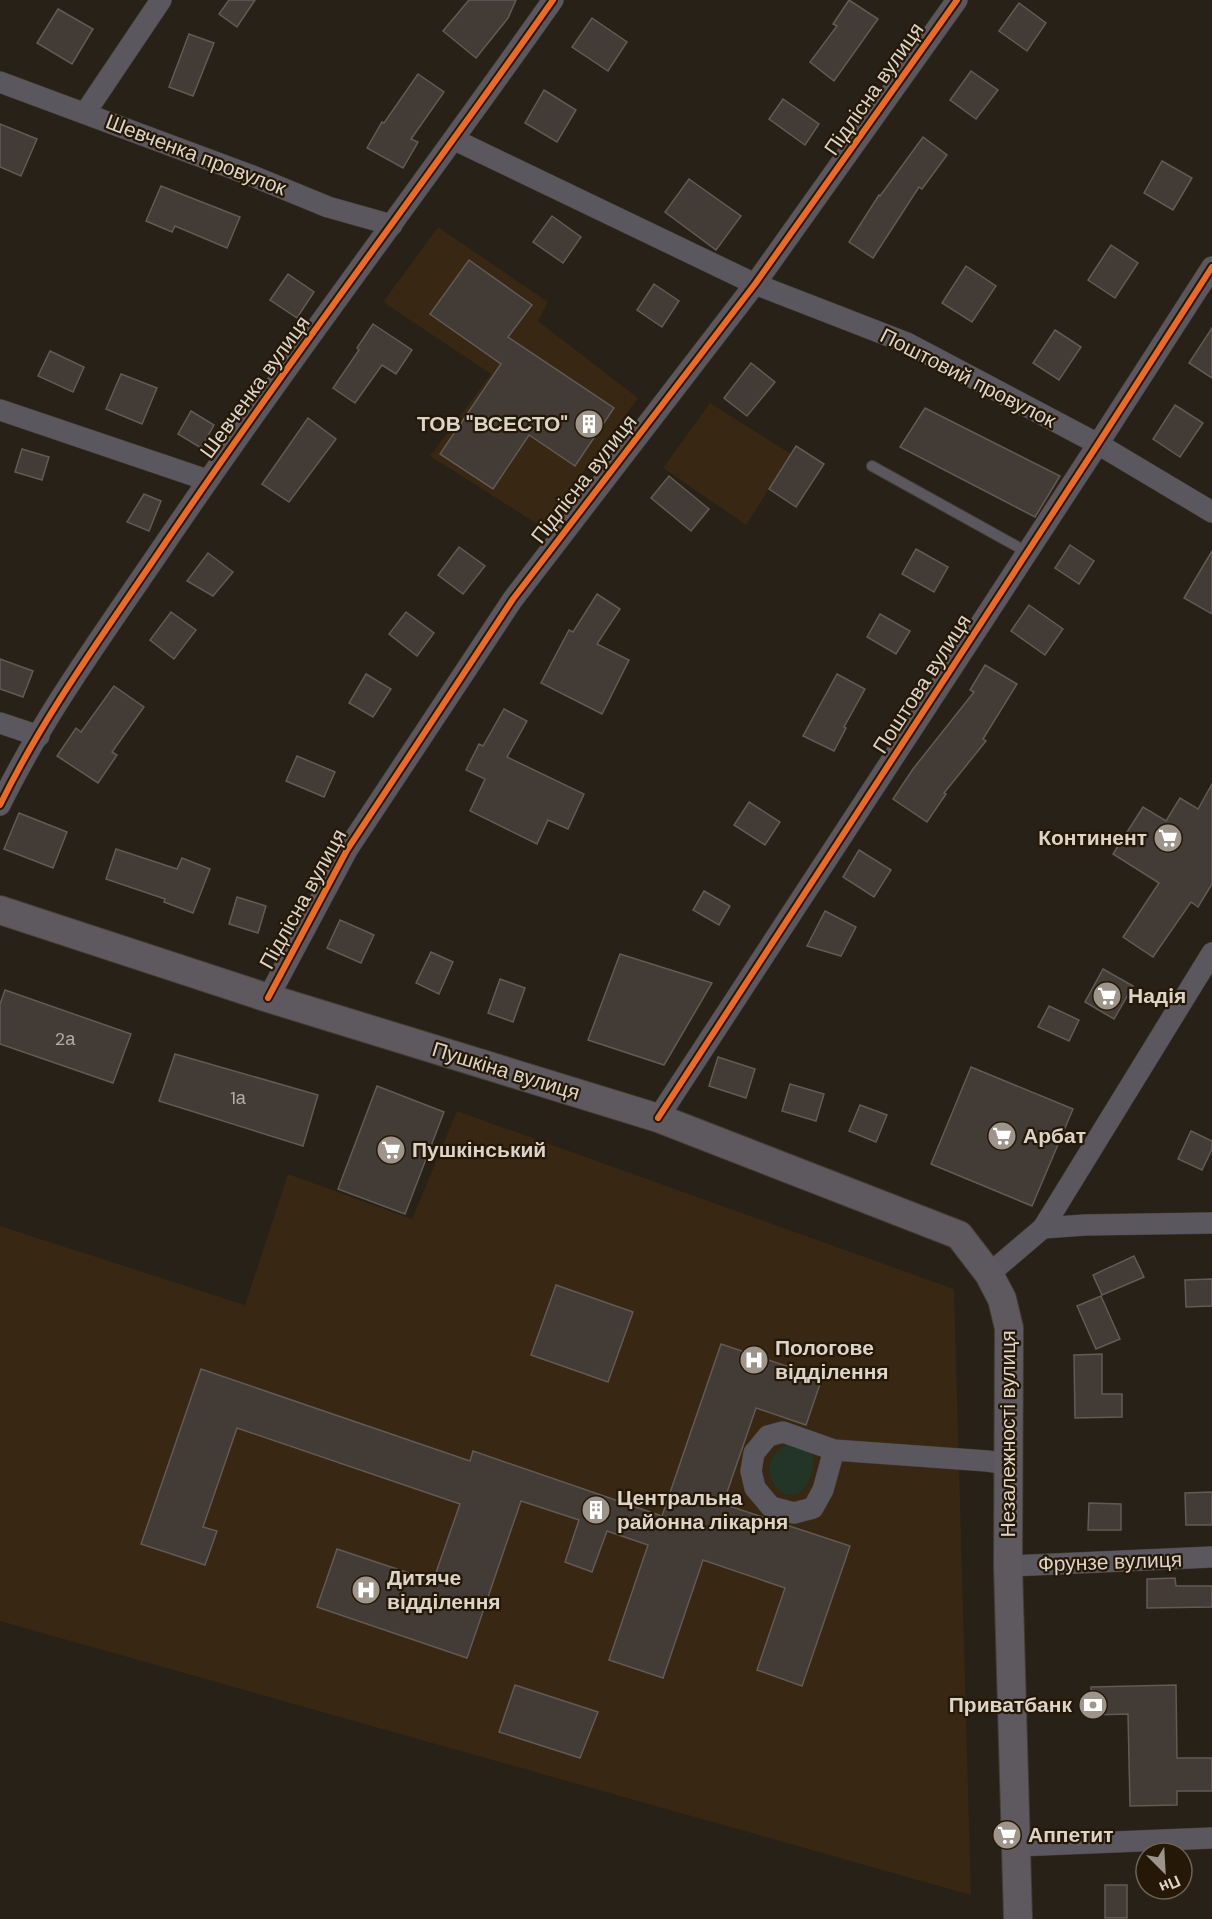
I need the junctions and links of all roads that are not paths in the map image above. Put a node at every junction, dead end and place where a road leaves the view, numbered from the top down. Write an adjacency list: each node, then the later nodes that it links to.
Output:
1 (161, 0): 5 (street)
2 (553, 0): 6 (street, Шевченка вулиця)
3 (957, 0): 9 (street, Підлісна вулиця)
4 (0, 82): 5 (street, Шевченка провулок)
5 (85, 113): 7 (street, Шевченка провулок)
6 (455, 140): 7 (street, Шевченка вулиця); 9 (street, Поштовий провулок)
7 (392, 225): 13 (street, Шевченка вулиця)
8 (1212, 267): 11 (street, Поштова вулиця)
9 (755, 284): 11 (street, Поштовий провулок); 21 (street, Підлісна вулиця)
10 (0, 410): 13 (street)
11 (1098, 444): 14 (street, Поштовий провулок); 15 (street, Поштова вулиця)
12 (872, 466): 15 (lane)
13 (207, 480): 17 (street, Шевченка вулиця)
14 (1212, 512)
15 (1027, 552): 22 (street, Поштова вулиця)
16 (0, 723): 17 (street)
17 (39, 736): 18 (street, Шевченка вулиця)
18 (0, 805)
19 (2, 913): 21 (main road, Пушкіна вулиця)
20 (1212, 953): 24 (street)
21 (268, 998): 22 (main road, Пушкіна вулиця)
22 (658, 1118): 25 (main road, Пушкіна вулиця)
23 (1212, 1223): 24 (street)
24 (1043, 1228): 25 (street)
25 (989, 1274): 27 (main road, Незалежності вулиця)
26 (834, 1450): 27 (street)
27 (1008, 1464): 29 (main road, Незалежності вулиця)
28 (1212, 1557): 29 (street, Фрунзе вулиця)
29 (1008, 1566): 31 (main road, Незалежності вулиця)
30 (1212, 1838): 31 (street)
31 (1017, 1846): 32 (main road, Незалежності вулиця)
32 (1018, 1919)

